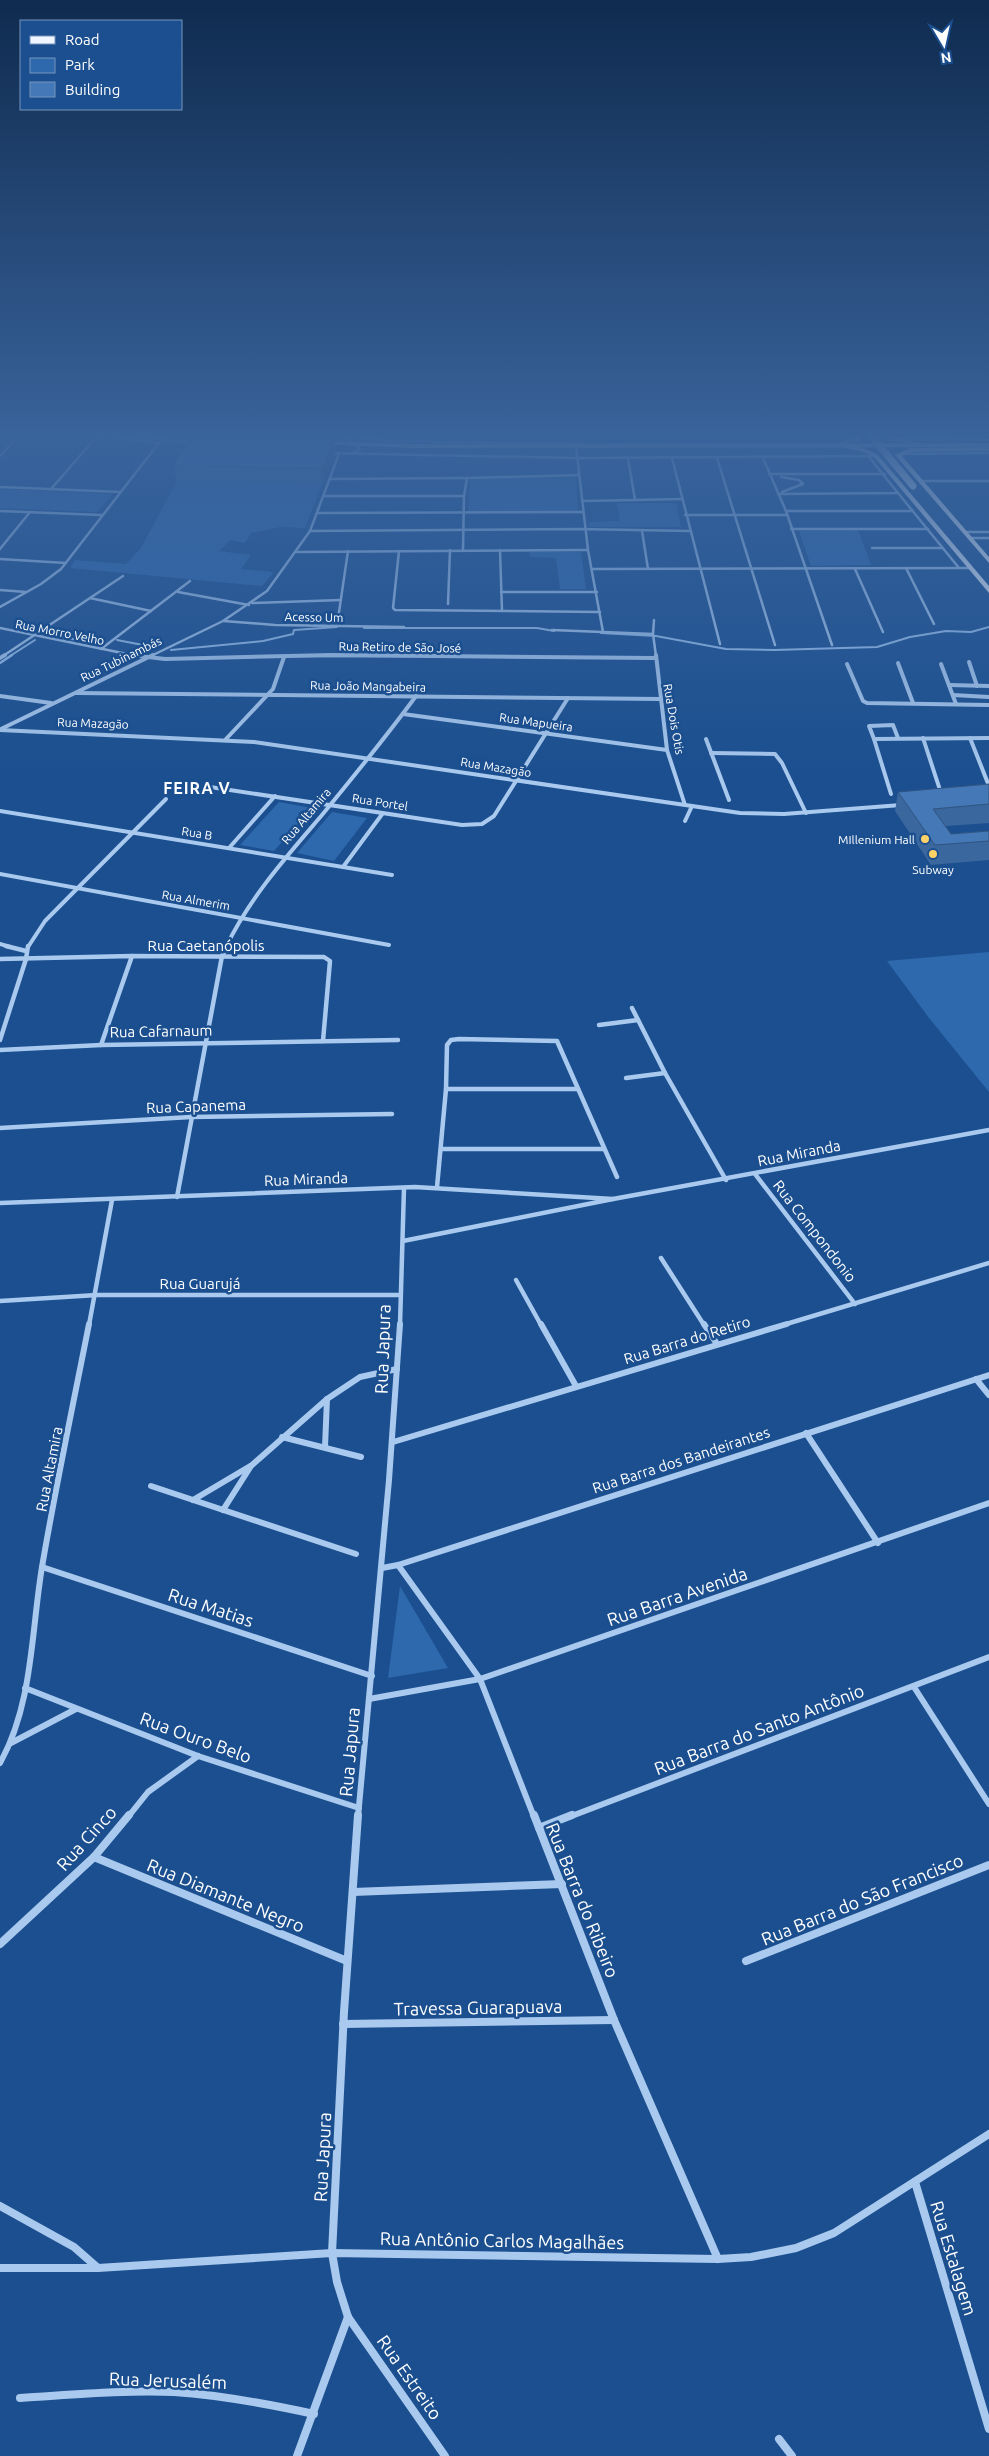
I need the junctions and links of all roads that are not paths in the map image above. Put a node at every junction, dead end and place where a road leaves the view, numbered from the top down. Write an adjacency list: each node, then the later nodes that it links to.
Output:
1 (78, 547): 22 (street)
2 (300, 547): 19 (street, Rua Tubinambás)
3 (463, 547): 14 (street)
4 (588, 547): 16 (street)
5 (644, 547): 28 (street)
6 (694, 547): 29 (street)
7 (745, 547): 30 (street)
8 (797, 547): 31 (street)
9 (952, 547): 26 (main road)
10 (976, 547): 21 (main road)
11 (872, 548): 12 (street)
12 (943, 548): 25 (street)
13 (450, 550): 14 (street); 18 (street); 43 (street)
14 (463, 550): 15 (street)
15 (500, 550): 16 (street); 38 (street)
16 (588, 550): 27 (street)
17 (348, 551): 18 (street); 19 (street); 41 (street)
18 (399, 551): 46 (street)
19 (296, 552): 42 (street, Rua Tubinambás)
20 (0, 559): 22 (street)
21 (989, 562)
22 (66, 563): 36 (street)
23 (854, 568): 24 (street); 31 (street); 56 (street)
24 (906, 568): 25 (street); 51 (street)
25 (959, 568): 26 (street)
26 (970, 568): 35 (main road)
27 (593, 569): 28 (street); 39 (street)
28 (648, 569): 29 (street)
29 (700, 569): 30 (street); 59 (street)
30 (752, 569): 31 (street); 60 (street)
31 (804, 569): 61 (street)
32 (123, 576): 40 (street)
33 (190, 582): 37 (street)
34 (0, 590): 36 (street)
35 (989, 591)
36 (26, 592): 44 (street)
37 (178, 592): 42 (street); 45 (street)
38 (501, 592): 39 (street); 46 (street)
39 (597, 592): 47 (street)
40 (90, 598): 45 (street); 57 (street)
41 (342, 600): 42 (street); 48 (street)
42 (251, 604): 50 (street, Rua Tubinambás)
43 (448, 604)
44 (0, 607)
45 (151, 611): 62 (street)
46 (502, 611): 47 (street)
47 (600, 612): 55 (street)
48 (338, 619)
49 (654, 620): 58 (street)
50 (223, 621): 52 (street, Acesso Um); 65 (street, Rua Tubinambás)
51 (934, 624)
52 (404, 627)
53 (0, 628): 57 (street, Rua Morro Velho)
54 (552, 630): 55 (street)
55 (603, 632): 58 (street)
56 (883, 632)
57 (33, 636): 62 (street, Rua Morro Velho); 64 (street)
58 (653, 636): 66 (street, Rua Dois Otis)
59 (720, 644)
60 (775, 645)
61 (832, 645)
62 (101, 649): 65 (street, Rua Morro Velho)
63 (284, 657): 65 (street, Rua Retiro de São José); 66 (street, Rua Retiro de São José); 75 (street)
64 (0, 658)
65 (146, 658): 74 (street, Rua Tubinambás)
66 (654, 658): 81 (street, Rua Dois Otis)
67 (969, 662): 72 (street)
68 (898, 663): 83 (street)
69 (847, 664): 83 (street)
70 (941, 664): 71 (street)
71 (948, 685): 72 (street); 76 (street)
72 (977, 686): 73 (street)
73 (989, 686)
74 (76, 692): 75 (street, Rua João Mangabeira); 82 (street, Rua Tubinambás)
75 (268, 695): 78 (street, Rua João Mangabeira); 94 (street)
76 (952, 695): 79 (street); 84 (street)
77 (0, 696): 82 (street)
78 (416, 696): 80 (street, Rua João Mangabeira); 86 (street, Rua Altamira)
79 (989, 697)
80 (568, 698): 81 (street, Rua João Mangabeira); 88 (street)
81 (660, 699): 96 (street, Rua Dois Otis)
82 (52, 703): 87 (street, Rua Tubinambás)
83 (913, 703): 84 (street)
84 (956, 704): 85 (street)
85 (989, 705)
86 (403, 714): 88 (street, Rua Mapueira); 98 (street, Rua Altamira)
87 (0, 729): 94 (street, Rua Mazagão)
88 (547, 733): 96 (street, Rua Mapueira); 99 (street)
89 (874, 738): 90 (street); 90 (street); 103 (street)
90 (898, 738): 91 (street)
91 (923, 738): 92 (street); 102 (street)
92 (970, 738): 93 (street); 100 (street)
93 (989, 738)
94 (226, 739): 98 (street, Rua Mazagão)
95 (706, 740): 97 (street)
96 (667, 750): 108 (street, Rua Dois Otis)
97 (711, 753): 106 (street); 112 (street)
98 (369, 758): 99 (street, Rua Mazagão); 107 (street, Rua Altamira)
99 (518, 780): 108 (street, Rua Mazagão); 113 (street, Rua Portel)
100 (989, 786)
101 (210, 787): 104 (street, Rua Portel)
102 (940, 790)
103 (891, 794)
104 (276, 796): 107 (street, Rua Portel); 118 (street)
105 (166, 799): 117 (street)
106 (729, 800)
107 (331, 805): 113 (street, Rua Portel); 119 (street, Rua Altamira)
108 (686, 805): 110 (street, Rua Mazagão)
109 (902, 805): 112 (street, Rua Mazagão)
110 (692, 806): 114 (street, Rua Mazagão); 116 (street)
111 (0, 811): 117 (street, Rua B)
112 (806, 812): 114 (street, Rua Mazagão)
113 (383, 813): 120 (street)
114 (760, 814): 115 (street)
115 (767, 820)
116 (685, 821)
117 (132, 832): 118 (street, Rua B); 123 (street)
118 (229, 848): 119 (street, Rua B)
119 (286, 858): 120 (street, Rua B); 124 (street, Rua Altamira)
120 (343, 867): 122 (street, Rua B)
121 (0, 874): 123 (street, Rua Almerim)
122 (392, 875)
123 (76, 889): 124 (street, Rua Almerim); 127 (street)
124 (242, 918): 126 (street, Rua Almerim); 129 (street, Rua Altamira)
125 (0, 944): 127 (street)
126 (389, 945)
127 (26, 951): 131 (street)
128 (132, 956): 129 (street, Rua Caetanópolis); 131 (street, Rua Caetanópolis); 139 (street)
129 (222, 956): 137 (street, Rua Caetanópolis); 138 (street, Rua Altamira)
130 (0, 959): 131 (street, Rua Caetanópolis)
131 (26, 959): 135 (street)
132 (632, 1008): 133 (street)
133 (638, 1020): 134 (street); 141 (street)
134 (599, 1025)
135 (0, 1040)
136 (398, 1040): 137 (street, Rua Cafarnaum)
137 (323, 1041): 138 (street, Rua Cafarnaum)
138 (204, 1043): 139 (street, Rua Cafarnaum); 146 (street, Rua Altamira)
139 (101, 1045): 140 (street, Rua Cafarnaum)
140 (0, 1050)
141 (665, 1073): 142 (street); 153 (street)
142 (626, 1078)
143 (446, 1089): 144 (street); 144 (street); 149 (street)
144 (578, 1089): 150 (street)
145 (392, 1114): 146 (street, Rua Capanema)
146 (191, 1117): 147 (street, Rua Capanema); 156 (street, Rua Altamira)
147 (0, 1128)
148 (989, 1130): 151 (street, Rua Miranda)
149 (441, 1149): 150 (street); 154 (street)
150 (604, 1149): 152 (street)
151 (755, 1174): 153 (street, Rua Miranda); 167 (street, Rua Compondonio)
152 (617, 1177)
153 (726, 1180): 157 (street, Rua Miranda)
154 (437, 1187): 155 (street, Rua Miranda); 157 (street, Rua Miranda)
155 (404, 1188): 156 (street, Rua Miranda); 160 (street, Rua Japura)
156 (177, 1197): 158 (street, Rua Miranda)
157 (612, 1199): 160 (street, Rua Miranda)
158 (112, 1200): 159 (street, Rua Miranda); 165 (street, Rua Altamira)
159 (0, 1204)
160 (403, 1240): 164 (street, Rua Japura)
161 (661, 1258): 168 (street)
162 (989, 1263): 167 (street, Rua Barra do Retiro)
163 (516, 1280): 172 (street)
164 (399, 1295): 165 (street, Rua Guarujá); 169 (street, Rua Japura)
165 (97, 1296): 166 (street, Rua Guarujá); 188 (street, Rua Altamira)
166 (0, 1301)
167 (855, 1304): 168 (street, Rua Barra do Retiro)
168 (718, 1344): 172 (street, Rua Barra do Retiro)
169 (397, 1369): 174 (street); 177 (street, Rua Japura)
170 (989, 1375): 171 (street, Rua Barra dos Bandeirantes)
171 (976, 1379): 173 (street); 175 (street, Rua Barra dos Bandeirantes)
172 (576, 1386): 177 (street, Rua Barra do Retiro)
173 (989, 1395)
174 (327, 1399): 176 (street); 178 (street)
175 (806, 1432): 185 (street); 187 (street, Rua Barra dos Bandeirantes)
176 (282, 1437): 178 (street); 180 (street)
177 (393, 1442): 189 (street, Rua Japura)
178 (325, 1447): 179 (street)
179 (361, 1457)
180 (252, 1465): 182 (street); 184 (street)
181 (151, 1486): 182 (street)
182 (192, 1500): 184 (street)
183 (989, 1503): 185 (street, Rua Barra Avenida)
184 (224, 1510): 186 (street)
185 (878, 1543): 192 (street, Rua Barra Avenida)
186 (356, 1554)
187 (398, 1565): 189 (street, Rua Barra dos Bandeirantes); 192 (street, Rua Barra do Ribeiro)
188 (42, 1567): 191 (street, Rua Matias); 194 (street, Rua Altamira)
189 (382, 1568): 191 (street, Rua Japura)
190 (989, 1657): 193 (street, Rua Barra do Santo Antônio)
191 (372, 1676): 195 (street, Rua Japura)
192 (480, 1679): 195 (street, Rua Barra Avenida); 202 (street, Rua Barra do Ribeiro)
193 (914, 1687): 200 (street); 202 (street, Rua Barra do Santo Antônio)
194 (25, 1688): 196 (street, Rua Ouro Belo); 197 (street, Rua Altamira)
195 (369, 1699): 201 (street, Rua Japura)
196 (76, 1708): 197 (street); 198 (street, Rua Ouro Belo)
197 (10, 1744): 199 (street, Rua Altamira)
198 (198, 1756): 201 (street, Rua Ouro Belo); 203 (street, Rua Cinco)
199 (0, 1763)
200 (989, 1804)
201 (359, 1808): 206 (street, Rua Japura)
202 (539, 1828): 205 (street, Rua Barra do Ribeiro)
203 (94, 1857): 207 (street, Rua Cinco); 208 (street, Rua Diamante Negro)
204 (989, 1865): 209 (street, Rua Barra do São Francisco)
205 (562, 1884): 206 (street); 210 (street, Rua Barra do Ribeiro)
206 (353, 1892): 208 (street, Rua Japura)
207 (0, 1944)
208 (347, 1961): 211 (street, Rua Japura)
209 (746, 1961)
210 (614, 2020): 211 (street, Travessa Guarapuava); 216 (street, Rua Barra do Ribeiro)
211 (343, 2024): 215 (street, Rua Japura)
212 (989, 2134): 213 (street, Rua Antônio Carlos Magalhães)
213 (915, 2182): 216 (street, Rua Antônio Carlos Magalhães); 222 (street, Rua Estalagem)
214 (0, 2206): 218 (street)
215 (332, 2253): 216 (street, Rua Antônio Carlos Magalhães); 218 (street, Rua Antônio Carlos Magalhães); 219 (street, Rua Japura)
216 (718, 2260)
217 (0, 2268): 218 (street, Rua Antônio Carlos Magalhães)
218 (98, 2268)
219 (348, 2318): 221 (street); 225 (street, Rua Estreito)
220 (20, 2398): 221 (street, Rua Jerusalém)
221 (314, 2414): 224 (street)
222 (989, 2430)
223 (779, 2439): 226 (street)
224 (297, 2456)
225 (445, 2456)
226 (792, 2456)

